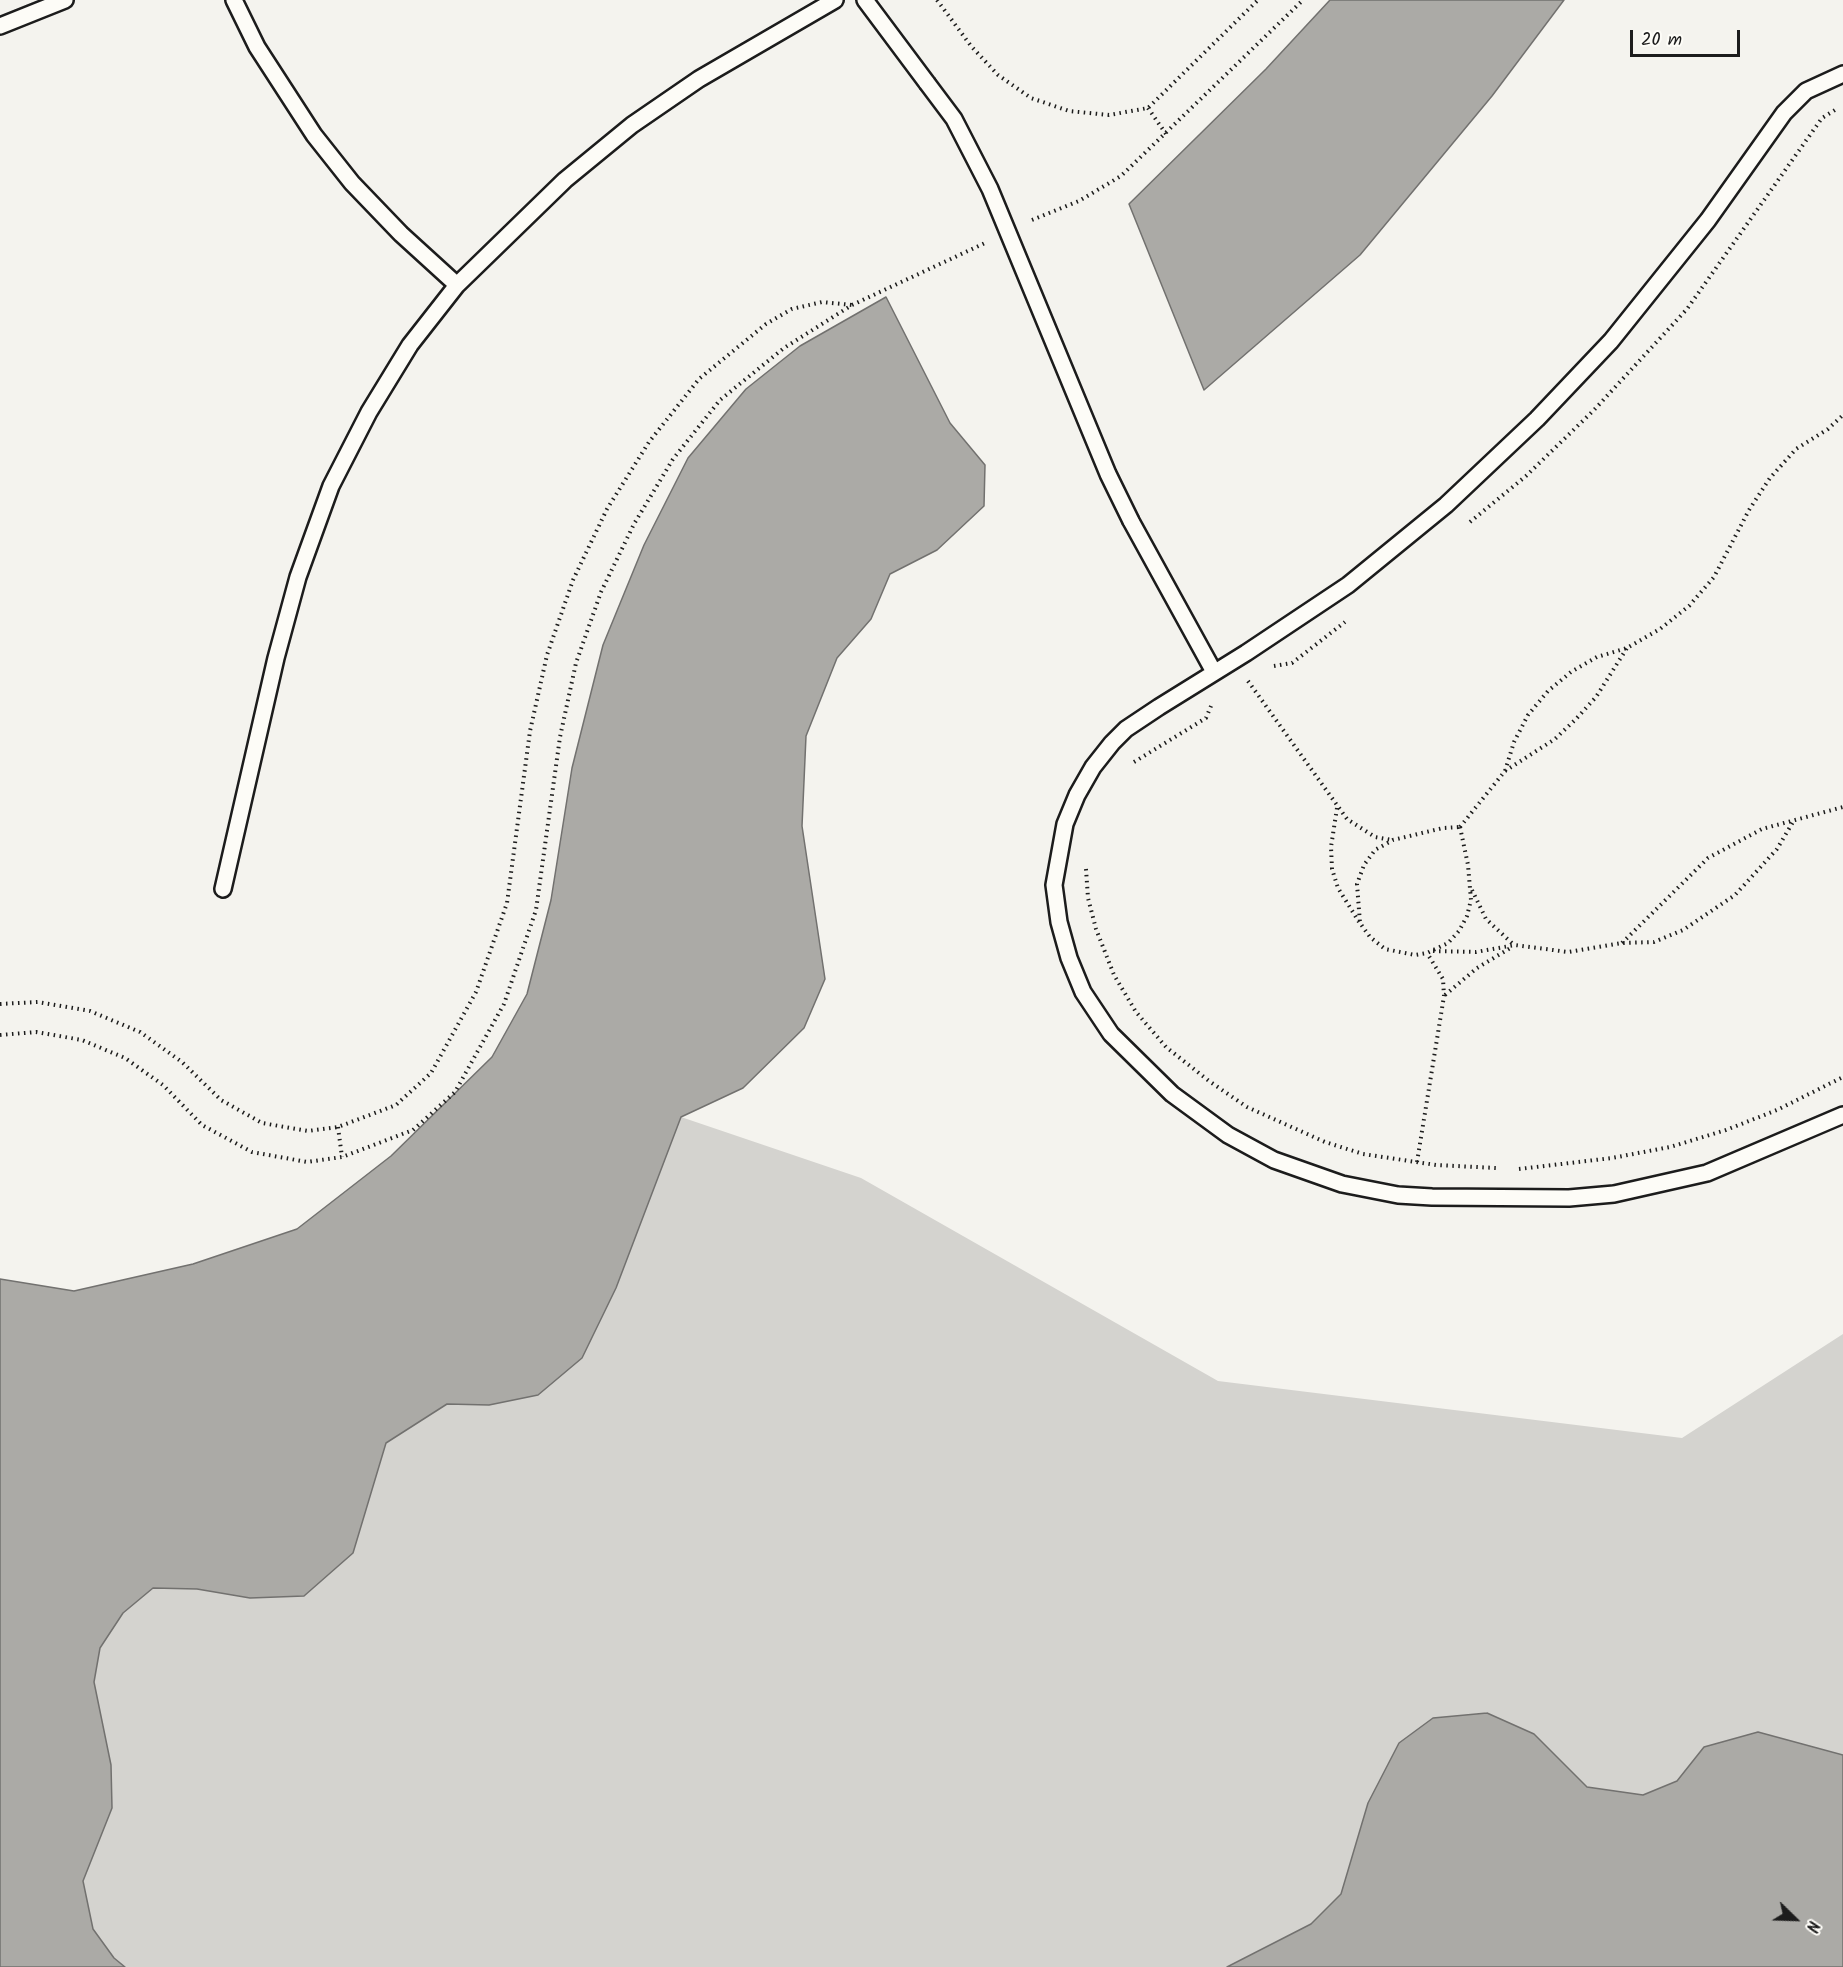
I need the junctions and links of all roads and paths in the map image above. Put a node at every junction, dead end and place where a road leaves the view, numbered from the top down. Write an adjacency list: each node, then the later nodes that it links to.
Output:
1 (65, 0): 8 (lane)
2 (234, 0): 14 (lane)
3 (835, 0): 14 (lane)
4 (865, 0): 19 (lane, bridge)
5 (937, 0): 10 (path)
6 (1258, 0): 10 (path)
7 (1303, 0): 11 (path)
8 (0, 26)
9 (1843, 74): 18 (lane)
10 (1148, 108): 11 (path)
11 (1166, 134): 12 (path)
12 (1024, 224)
13 (992, 240): 15 (path)
14 (457, 285): 29 (lane)
15 (852, 305): 40 (path); 41 (path)
16 (1843, 415): 17 (path)
17 (1627, 648): 21 (path); 21 (path)
18 (1234, 661): 19 (lane); 23 (path)
19 (1214, 672): 20 (path); 39 (lane)
20 (1131, 763)
21 (1504, 771): 25 (path)
22 (1843, 807): 24 (path)
23 (1337, 808): 26 (path); 30 (path)
24 (1793, 822): 31 (path); 31 (path)
25 (1460, 827): 26 (path); 28 (path)
26 (1392, 840): 30 (path)
27 (1085, 866): 42 (path)
28 (1470, 884): 32 (path); 33 (path)
29 (224, 889)
30 (1360, 923): 34 (path)
31 (1622, 944): 32 (path)
32 (1515, 945): 33 (path); 35 (path)
33 (1433, 951): 34 (path)
34 (1427, 953): 35 (path)
35 (1444, 996): 42 (path)
36 (0, 1004): 40 (path)
37 (0, 1035): 41 (path)
38 (1842, 1079): 44 (path)
39 (1843, 1115)
40 (338, 1127): 41 (path)
41 (342, 1157)
42 (1417, 1162): 43 (path)
43 (1502, 1168)
44 (1513, 1169)

